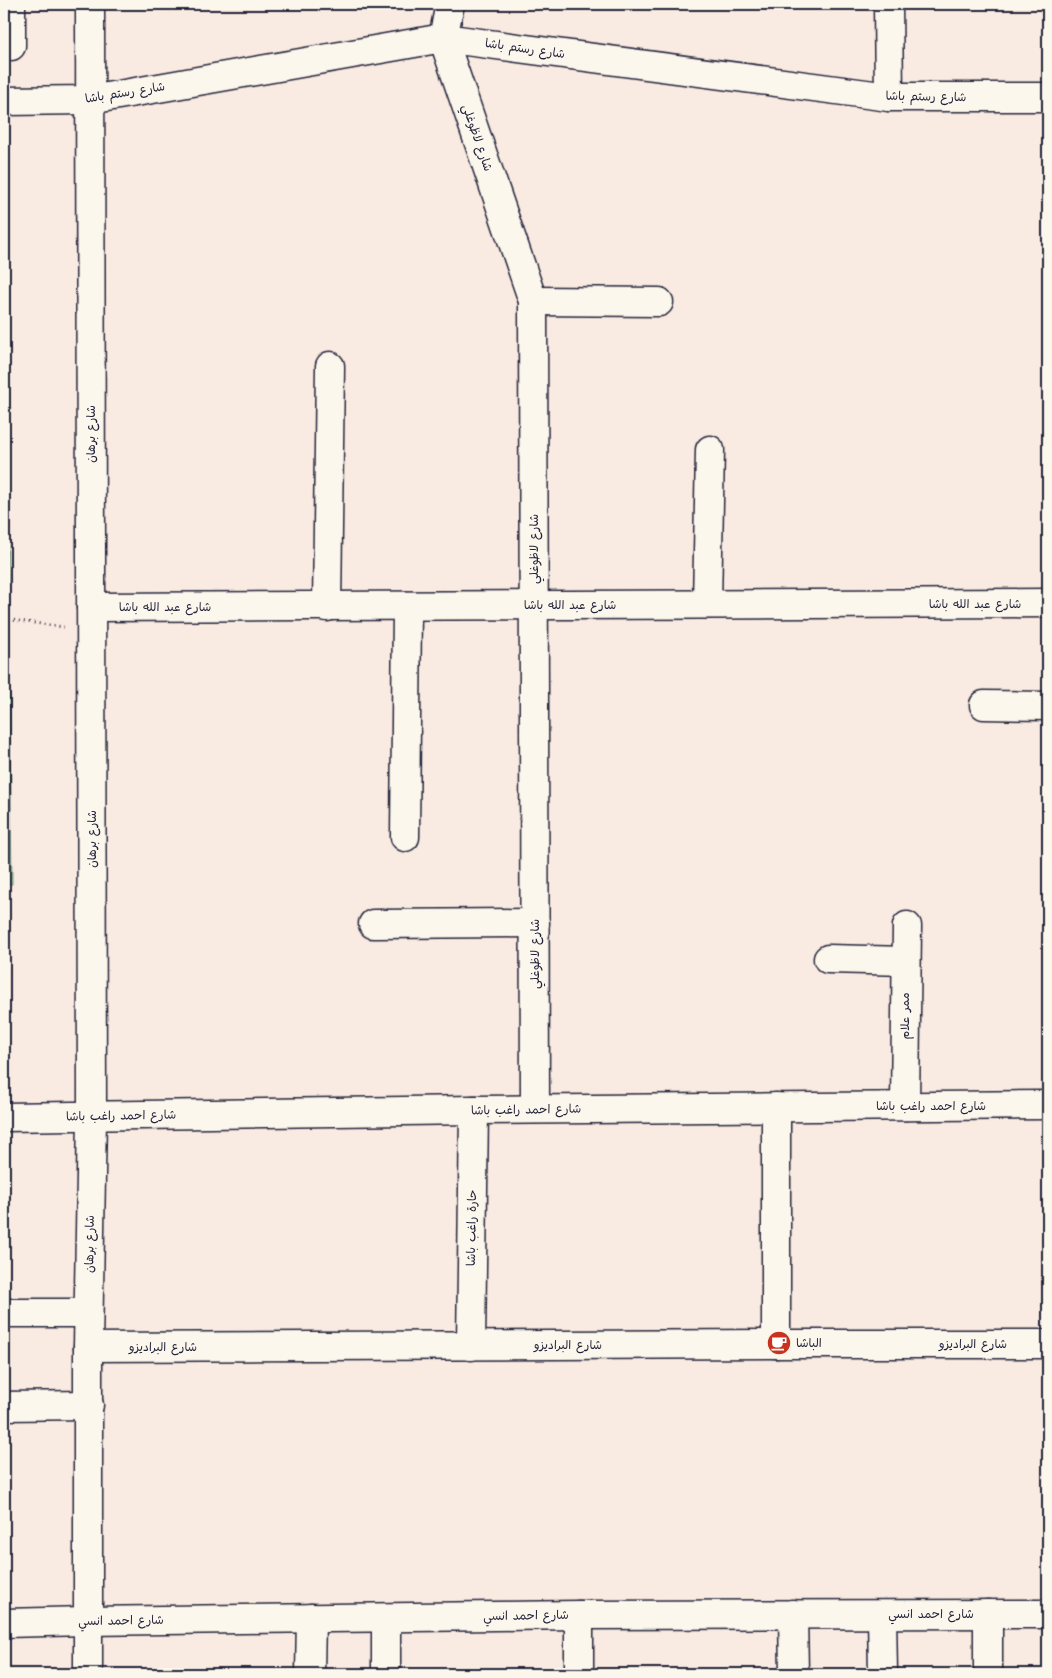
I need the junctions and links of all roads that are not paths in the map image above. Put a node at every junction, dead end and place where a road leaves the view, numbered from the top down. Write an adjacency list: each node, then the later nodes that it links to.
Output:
1 (10, 4): 6 (street)
2 (90, 4): 9 (street, شارع برهان)
3 (450, 4): 5 (street)
4 (888, 4): 7 (street)
5 (443, 38): 7 (street, شارع رستم باشا); 9 (street, شارع رستم باشا); 11 (street, شارع لاظوغلي)
6 (11, 46)
7 (889, 98): 8 (street, شارع رستم باشا)
8 (1048, 98)
9 (90, 100): 10 (street, شارع رستم باشا); 20 (street, شارع برهان)
10 (4, 101)
11 (534, 301): 12 (street); 18 (street, شارع لاظوغلي)
12 (659, 302)
13 (330, 366): 19 (street)
14 (710, 450): 16 (street)
15 (1048, 603): 16 (street, شارع عبد الله باشا)
16 (707, 604): 18 (street, شارع عبد الله باشا)
17 (407, 606): 18 (street, شارع عبد الله باشا); 19 (street, شارع عبد الله باشا); 23 (street)
18 (534, 606): 24 (street, شارع لاظوغلي)
19 (327, 607): 20 (street, شارع عبد الله باشا)
20 (92, 619): 35 (street, شارع برهان)
21 (984, 706): 22 (street)
22 (1048, 706)
23 (405, 837)
24 (536, 923): 25 (street); 32 (street, شارع لاظوغلي)
25 (372, 924)
26 (907, 926): 28 (street, ممر علام)
27 (828, 959): 28 (street)
28 (906, 961): 30 (street, ممر علام)
29 (1048, 1105): 30 (street, شارع احمد راغب باشا)
30 (905, 1106): 31 (street, شارع احمد راغب باشا)
31 (776, 1107): 32 (street, شارع احمد راغب باشا); 38 (street)
32 (536, 1109): 33 (street, شارع احمد راغب باشا)
33 (474, 1110): 35 (street, شارع احمد راغب باشا); 40 (street, حارة راغب باشا)
34 (4, 1117): 35 (street, شارع احمد راغب باشا)
35 (92, 1117): 37 (street, شارع برهان)
36 (4, 1313): 37 (street)
37 (88, 1313): 41 (street, شارع برهان)
38 (776, 1344): 39 (street, شارع البراديزو); 40 (street, شارع البراديزو)
39 (1048, 1344)
40 (471, 1346): 41 (street, شارع البراديزو)
41 (88, 1347): 42 (street, شارع برهان)
42 (88, 1405): 43 (street); 51 (street, شارع برهان)
43 (4, 1406)
44 (793, 1614): 47 (street, شارع احمد انسي); 48 (street, شارع احمد انسي); 57 (street)
45 (988, 1614): 46 (street, شارع احمد انسي); 48 (street, شارع احمد انسي); 59 (street)
46 (1048, 1614)
47 (579, 1615): 50 (street, شارع احمد انسي); 56 (street)
48 (882, 1615): 58 (street)
49 (311, 1618): 50 (street, شارع احمد انسي); 51 (street, شارع احمد انسي); 54 (street)
50 (386, 1618): 55 (street)
51 (87, 1621): 52 (street, شارع احمد انسي); 53 (street, شارع برهان)
52 (4, 1624)
53 (88, 1674)
54 (310, 1674)
55 (386, 1674)
56 (579, 1674)
57 (794, 1674)
58 (883, 1674)
59 (988, 1674)

